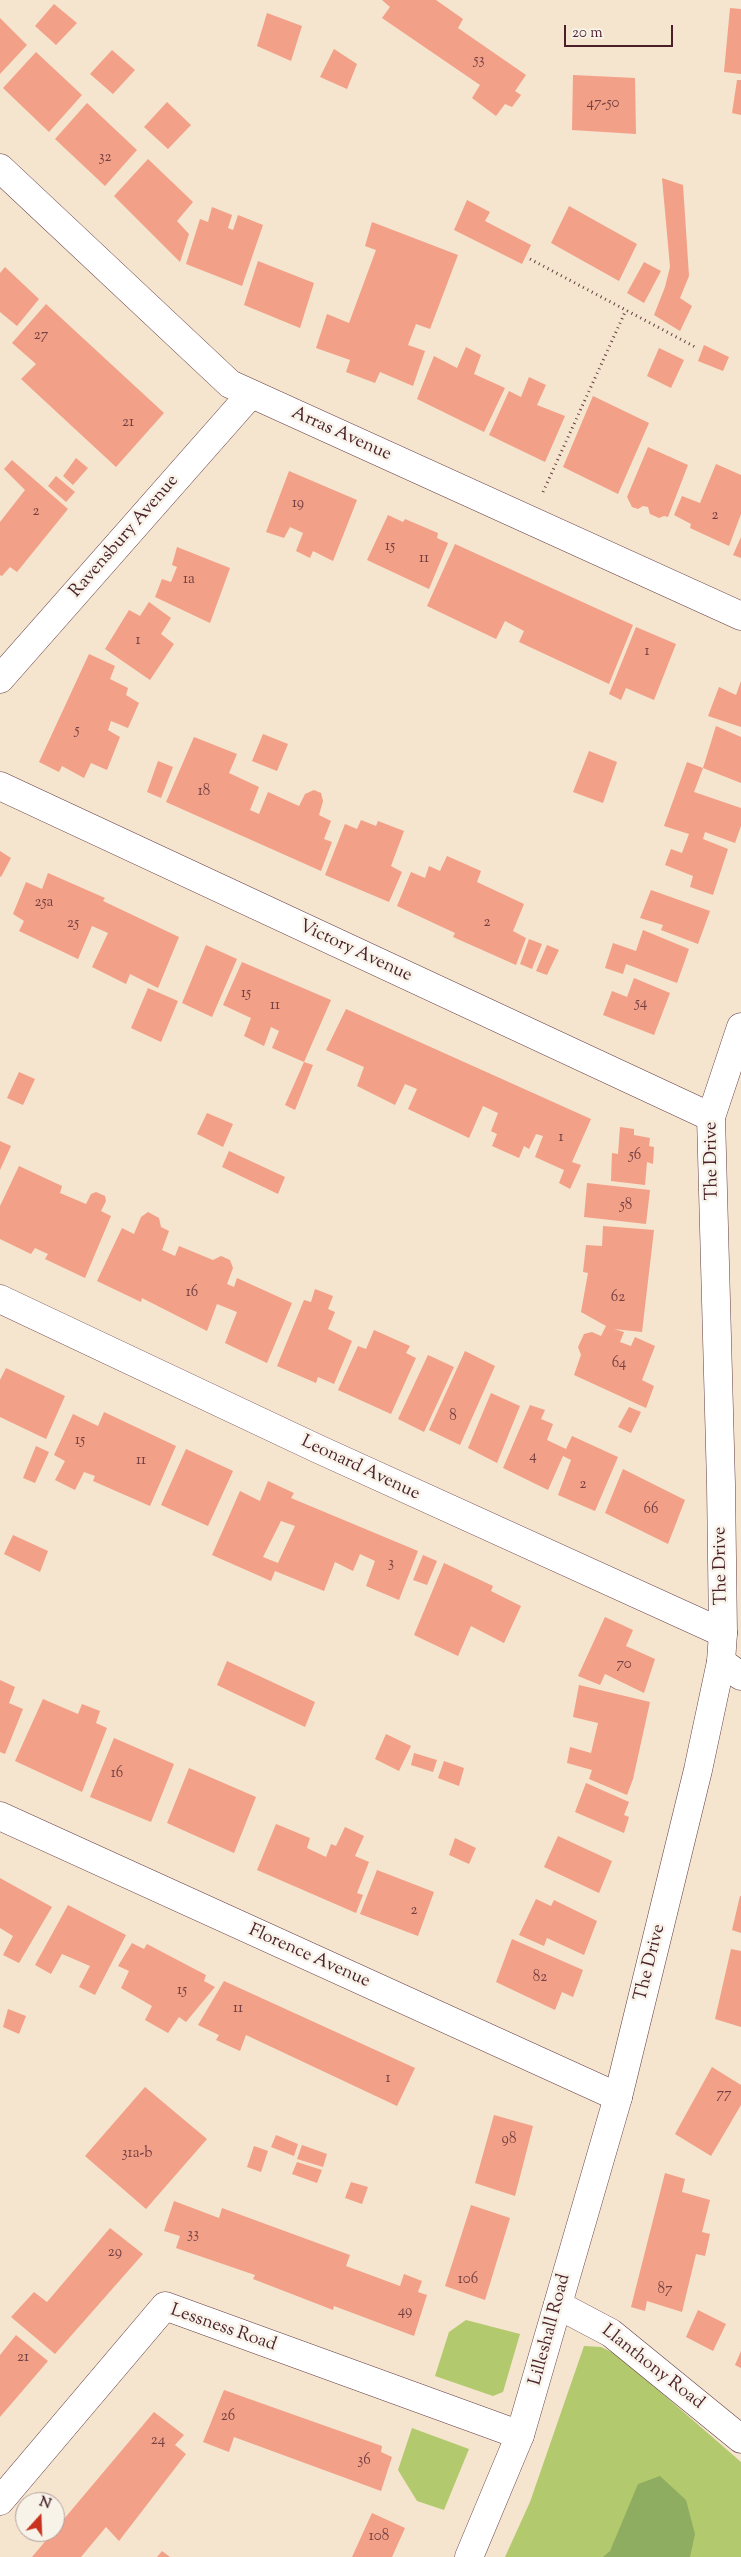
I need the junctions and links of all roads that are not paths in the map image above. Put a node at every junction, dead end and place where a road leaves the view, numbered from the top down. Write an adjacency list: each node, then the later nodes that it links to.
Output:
1 (0, 168): 2 (street, Arras Avenue)
2 (250, 395): 3 (street, Arras Avenue); 4 (street, Ravensbury Avenue)
3 (741, 616)
4 (0, 679)
5 (0, 786): 7 (street, Victory Avenue)
6 (741, 1027): 7 (street, The Drive)
7 (711, 1117): 9 (street, The Drive)
8 (0, 1299): 9 (street, Leonard Avenue)
9 (723, 1633): 10 (street, The Drive)
10 (731, 1669): 12 (street, The Drive)
11 (0, 1816): 12 (street, Florence Avenue)
12 (618, 2097): 13 (street, Lilleshall Road)
13 (558, 2305): 14 (street, Lilleshall Road); 15 (street, Llanthony Road)
14 (520, 2435): 16 (street, Lessness Road); 17 (street, Lilleshall Road)
15 (741, 2439)
16 (0, 2501)
17 (469, 2557)

